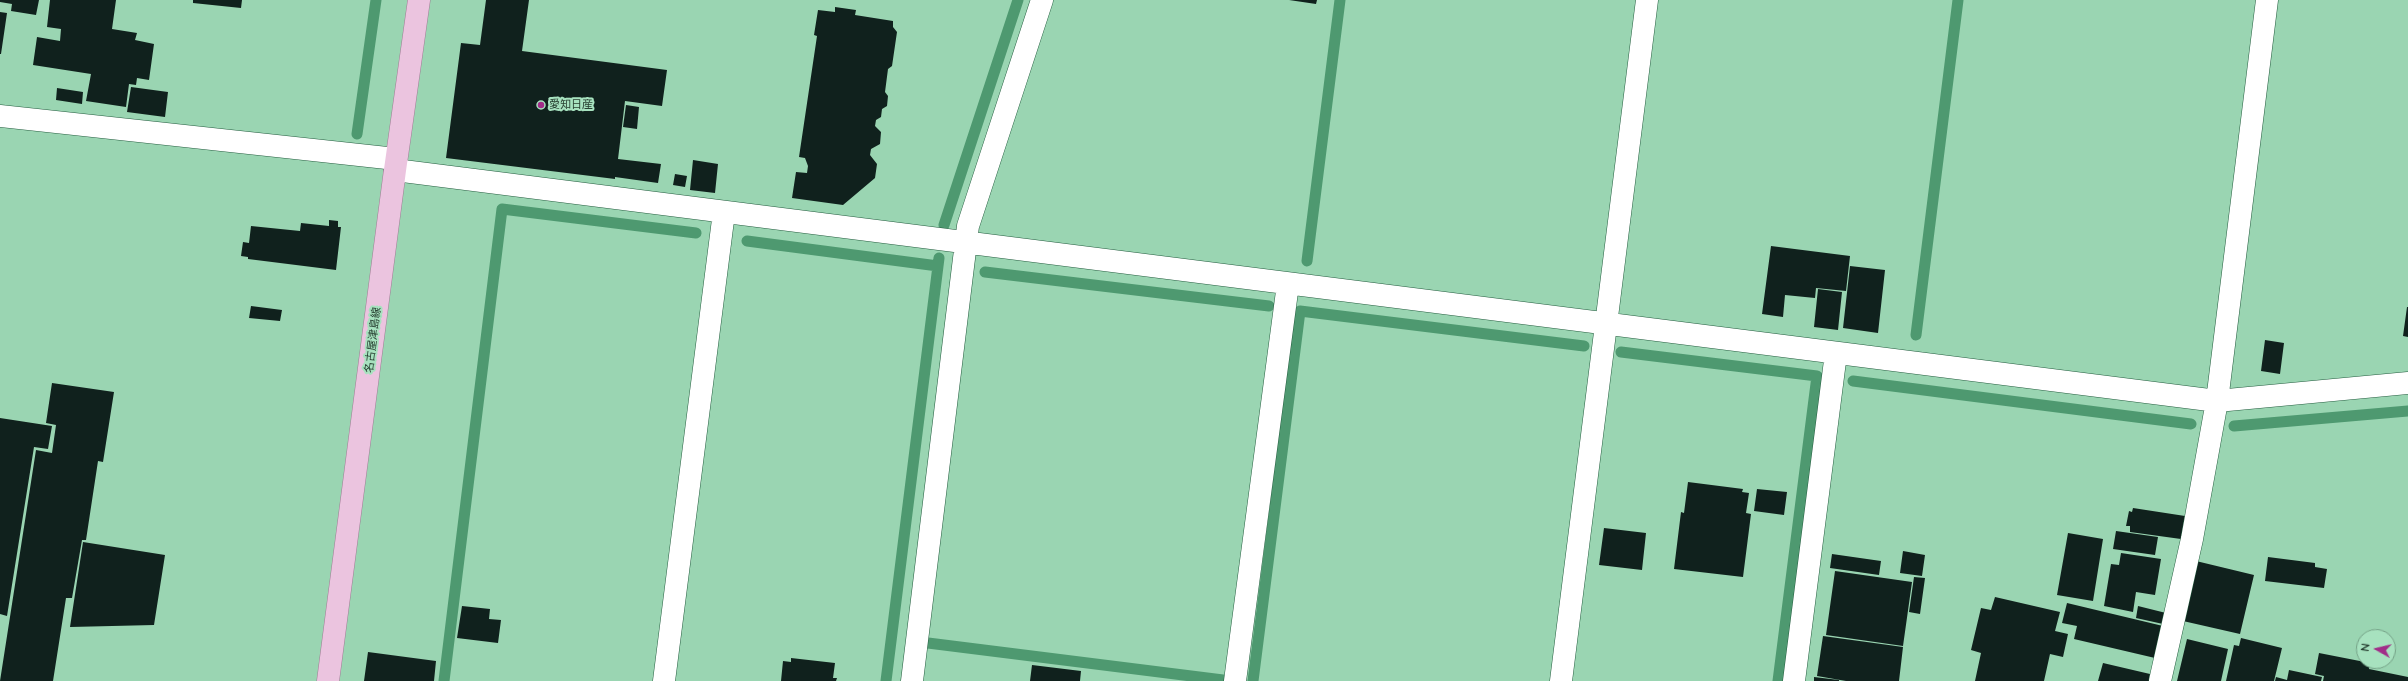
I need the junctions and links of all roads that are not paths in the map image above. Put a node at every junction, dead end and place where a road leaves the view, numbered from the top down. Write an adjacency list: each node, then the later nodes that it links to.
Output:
1 (419, 0): 6 (main road, 名古屋津島線)
2 (1042, 0): 8 (street)
3 (1647, 0): 10 (street)
4 (2267, 0): 13 (street)
5 (0, 116): 6 (street)
6 (395, 164): 7 (street); 14 (main road, 名古屋津島線)
7 (724, 212): 8 (street); 15 (street)
8 (967, 243): 9 (street); 16 (street)
9 (1288, 284): 10 (street); 17 (street)
10 (1607, 324): 11 (street); 18 (street)
11 (1836, 353): 13 (street); 19 (street)
12 (2408, 384): 13 (street)
13 (2217, 401): 20 (street)
14 (328, 681)
15 (664, 681)
16 (912, 681)
17 (1235, 681)
18 (1561, 681)
19 (1794, 681)
20 (2160, 681)

